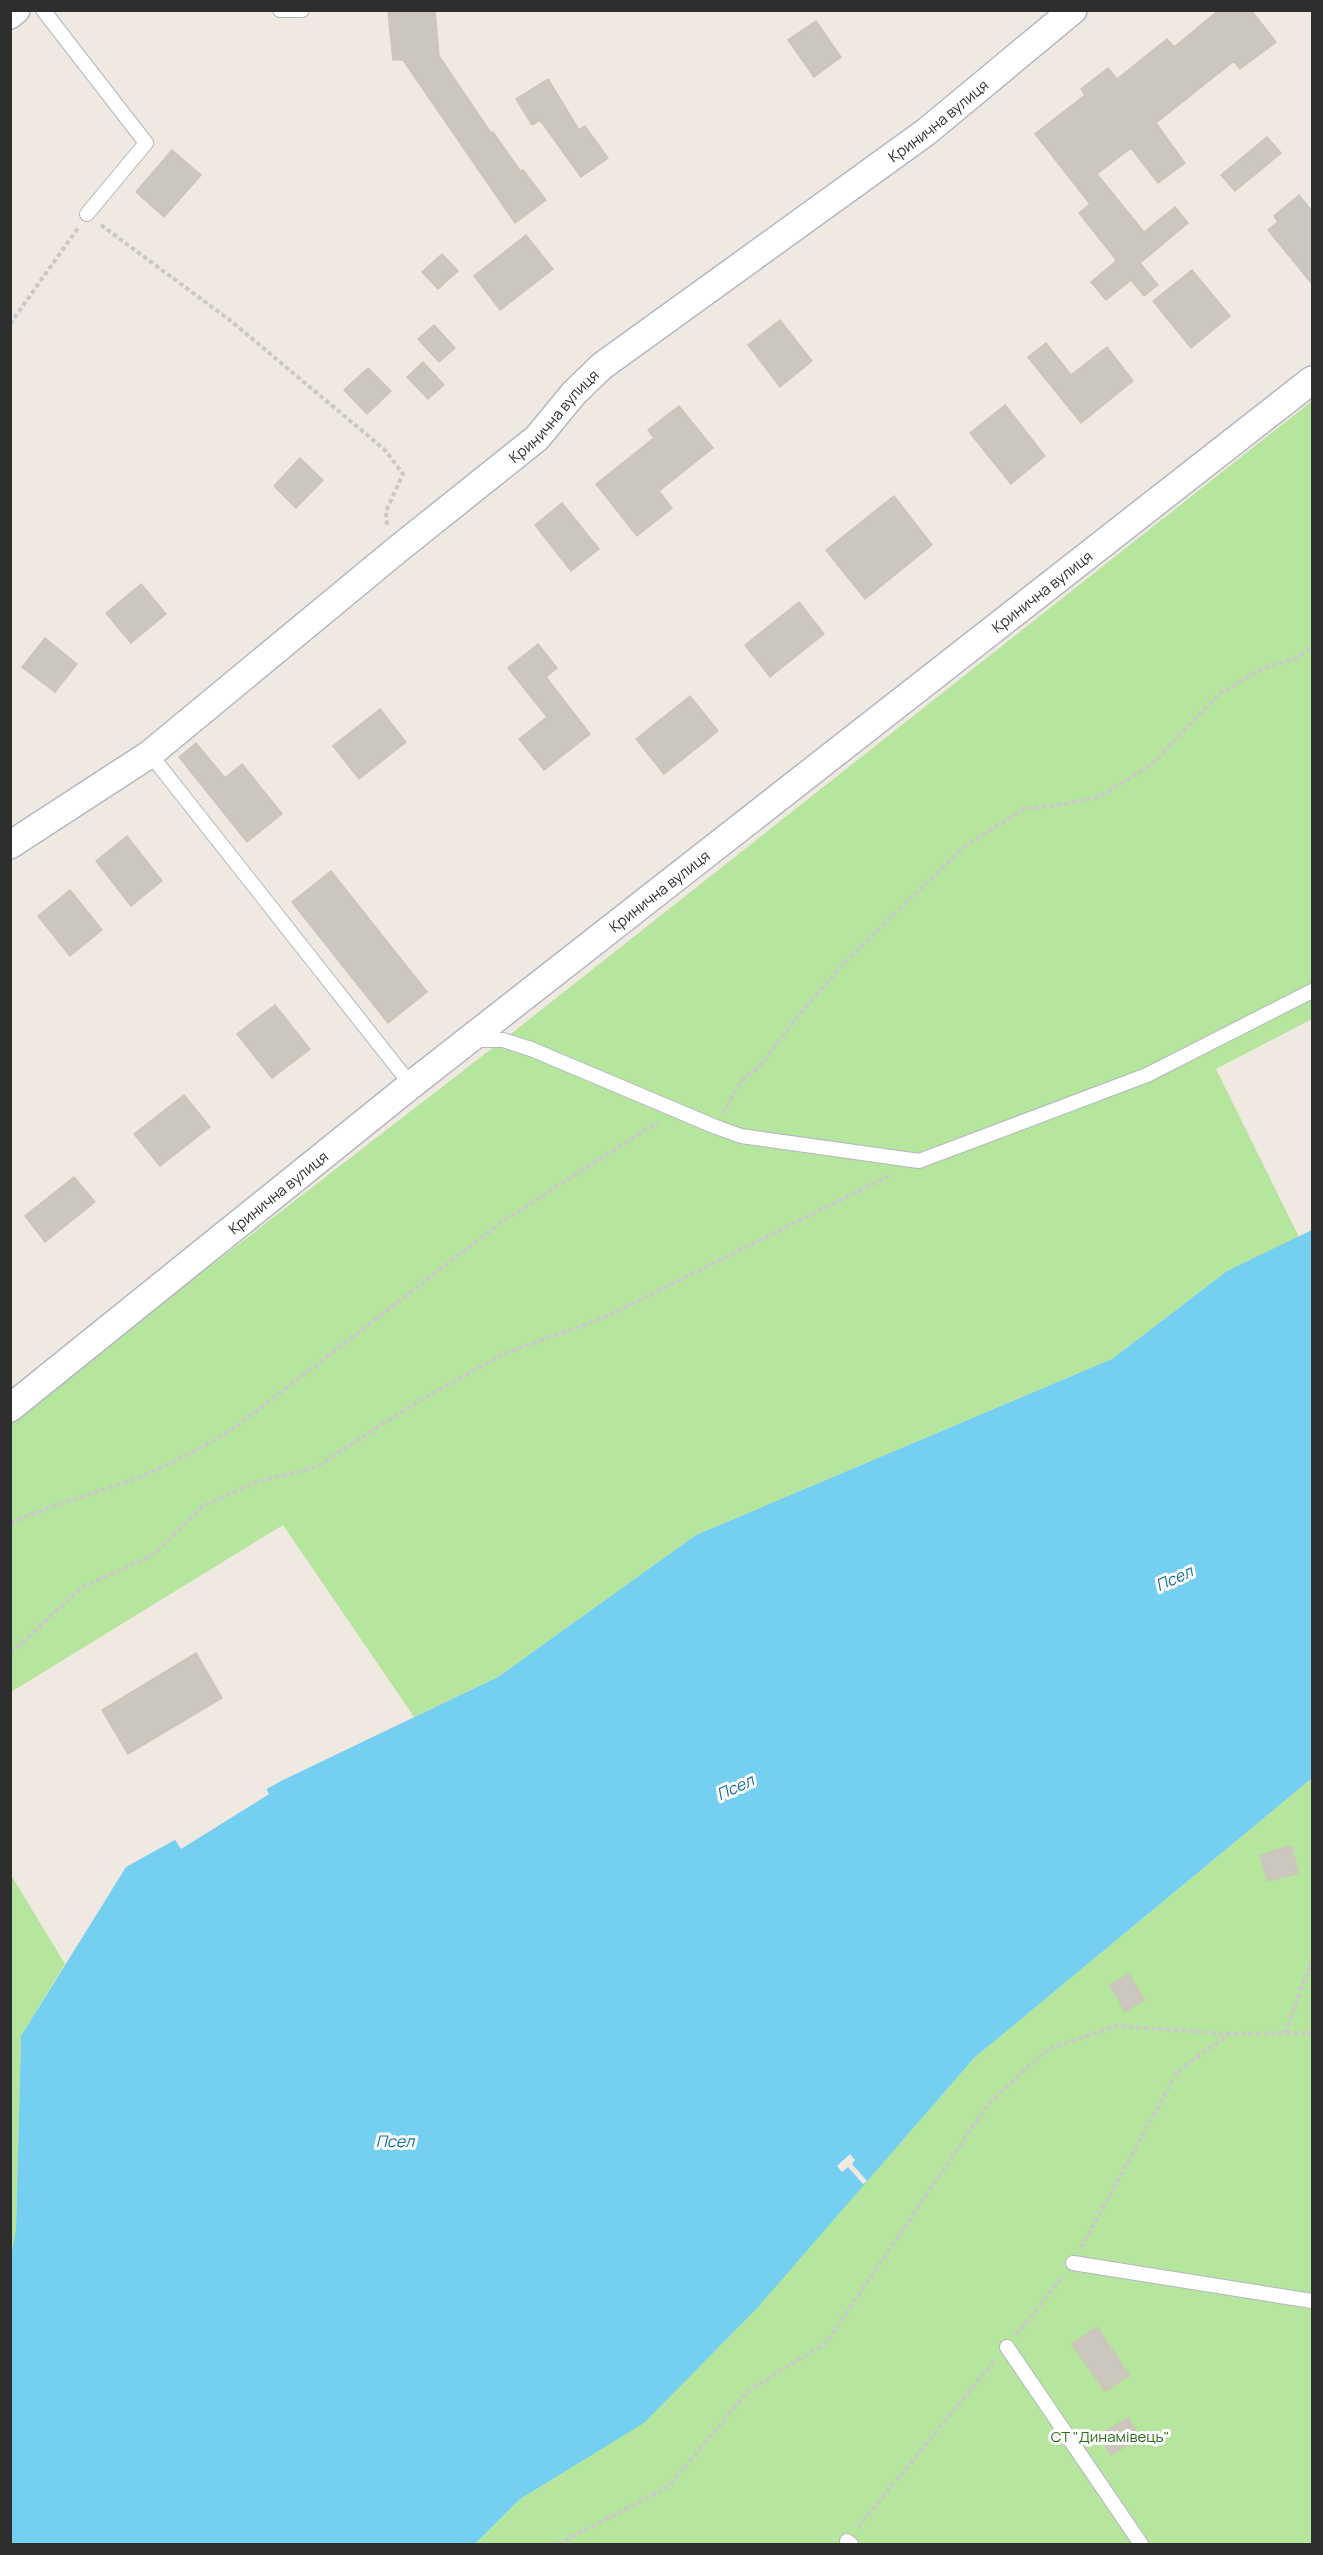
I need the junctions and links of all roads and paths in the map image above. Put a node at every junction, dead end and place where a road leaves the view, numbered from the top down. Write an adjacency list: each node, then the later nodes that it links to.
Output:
1 (16, 10): 6 (street)
2 (43, 10): 7 (lane)
3 (280, 10): 4 (lane)
4 (302, 10)
5 (1073, 10): 10 (street, Кринична вулиця)
6 (10, 15)
7 (87, 214): 8 (path); 10 (path)
8 (10, 324)
9 (1312, 380): 15 (street, Кринична вулиця)
10 (398, 549): 12 (street, Кринична вулиця)
11 (1312, 646): 18 (path)
12 (150, 754): 13 (street, Кринична вулиця); 16 (lane)
13 (11, 844)
14 (1312, 991): 19 (lane)
15 (469, 1040): 16 (street, Кринична вулиця); 17 (lane)
16 (411, 1085): 20 (street, Кринична вулиця)
17 (679, 1110): 18 (lane); 21 (path)
18 (716, 1127): 19 (lane)
19 (919, 1161): 23 (path)
20 (10, 1408)
21 (10, 1523)
22 (10, 1645): 23 (path)
23 (19, 1646): 24 (path)
24 (10, 1652)
25 (1312, 1960): 26 (path)
26 (1285, 2033): 27 (path); 28 (path)
27 (1312, 2033)
28 (1230, 2034): 29 (path); 33 (path)
29 (1073, 2263): 30 (lane); 31 (path)
30 (1312, 2301)
31 (1007, 2347): 32 (path); 34 (lane)
32 (849, 2543)
33 (558, 2544)
34 (1141, 2544)

